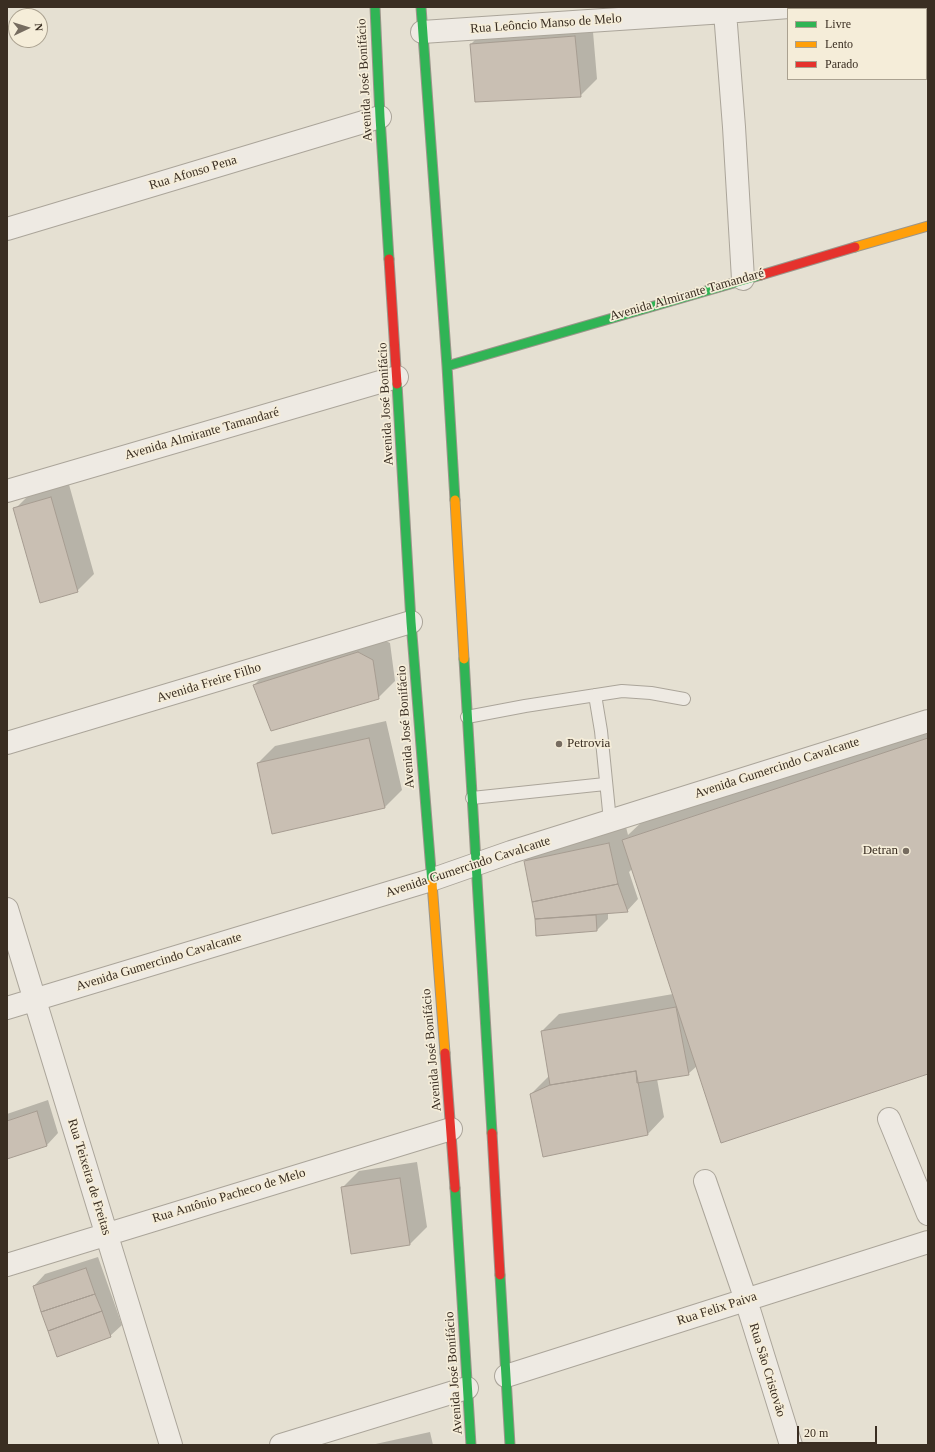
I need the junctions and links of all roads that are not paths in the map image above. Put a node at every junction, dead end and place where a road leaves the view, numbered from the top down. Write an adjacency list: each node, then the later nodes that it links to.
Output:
1 (375, 7): 6 (main road, Avenida José Bonifácio)
2 (421, 7): 5 (main road)
3 (789, 7): 4 (street, Rua Leôncio Manso de Melo)
4 (725, 12): 5 (street, Rua Leôncio Manso de Melo); 9 (street)
5 (422, 32): 10 (main road)
6 (380, 117): 8 (street, Rua Afonso Pena); 11 (main road, Avenida José Bonifácio)
7 (928, 226): 9 (main road, Avenida Almirante Tamandaré)
8 (7, 229)
9 (743, 278): 10 (main road, Avenida Almirante Tamandaré)
10 (447, 366): 16 (main road)
11 (397, 377): 12 (street, Avenida Almirante Tamandaré); 13 (main road, Avenida José Bonifácio)
12 (7, 491)
13 (411, 622): 18 (street, Avenida Freire Filho); 23 (main road, Avenida José Bonifácio)
14 (595, 695): 15 (lane); 16 (lane); 19 (lane)
15 (684, 699)
16 (467, 717): 20 (main road)
17 (928, 721): 21 (street, Avenida Gumercindo Cavalcante)
18 (7, 743)
19 (605, 784): 20 (lane); 21 (lane)
20 (472, 798): 22 (main road)
21 (610, 821): 22 (street, Avenida Gumercindo Cavalcante)
22 (475, 866): 23 (street, Avenida Gumercindo Cavalcante); 35 (main road)
23 (432, 880): 25 (street, Avenida Gumercindo Cavalcante); 28 (main road, Avenida José Bonifácio)
24 (7, 909): 25 (street, Rua Teixeira de Freitas)
25 (34, 1000): 26 (street, Avenida Gumercindo Cavalcante); 31 (street, Rua Teixeira de Freitas)
26 (7, 1008)
27 (889, 1119): 30 (street)
28 (451, 1129): 31 (street, Rua Antônio Pacheco de Melo); 36 (main road, Avenida José Bonifácio)
29 (705, 1181): 34 (street, Rua São Cristovão)
30 (928, 1214)
31 (106, 1234): 33 (street, Rua Antônio Pacheco de Melo); 37 (street, Rua Teixeira de Freitas)
32 (928, 1242): 34 (street, Rua Felix Paiva)
33 (7, 1265)
34 (746, 1300): 35 (street, Rua Felix Paiva); 41 (street, Rua São Cristovão)
35 (506, 1376): 40 (main road)
36 (467, 1388): 38 (street); 39 (main road, Avenida José Bonifácio)
37 (171, 1445)
38 (282, 1445)
39 (471, 1445)
40 (510, 1445)
41 (790, 1445)

